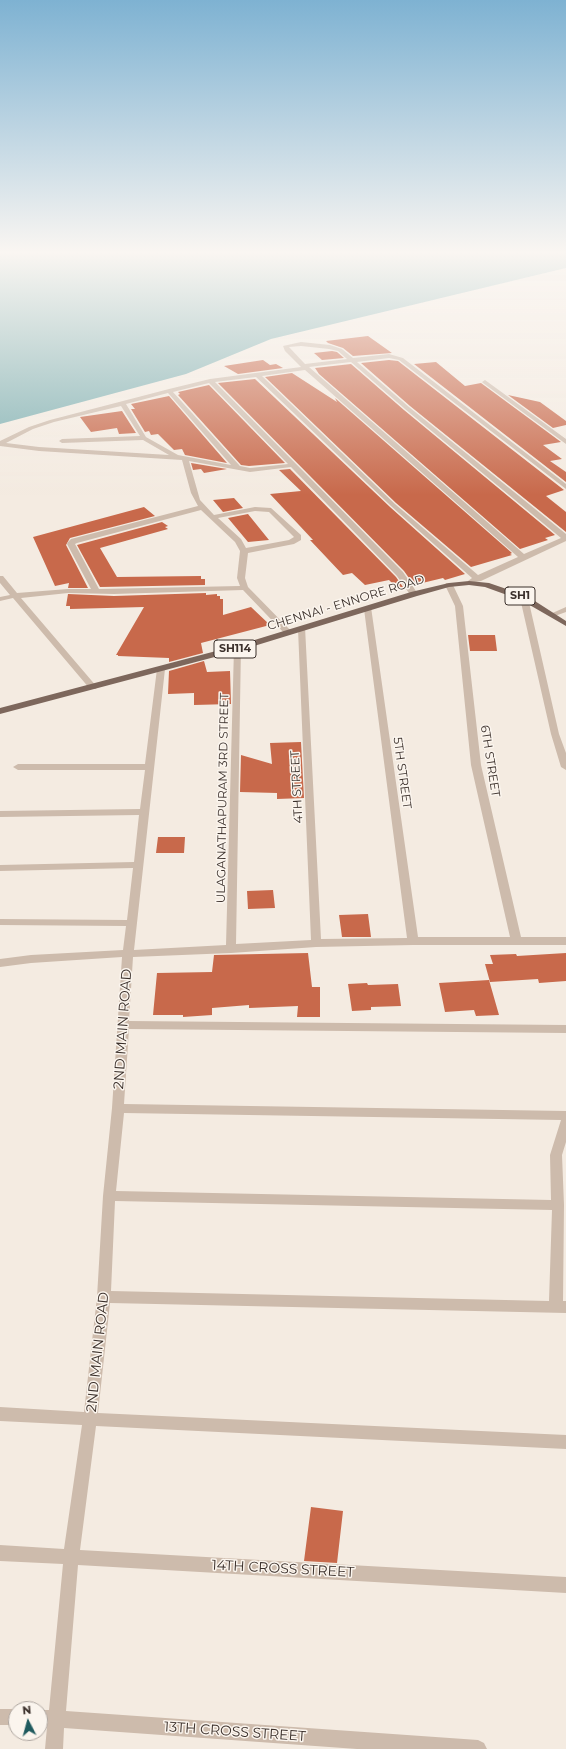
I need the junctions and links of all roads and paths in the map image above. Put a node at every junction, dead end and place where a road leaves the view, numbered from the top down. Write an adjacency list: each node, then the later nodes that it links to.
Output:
1 (352, 362): 2 (street); 2 (street); 15 (street); 18 (street)
2 (305, 367): 3 (street); 20 (street)
3 (257, 374): 4 (street); 22 (street)
4 (210, 381): 6 (street); 13 (street)
5 (485, 382): 10 (street)
6 (168, 392): 7 (street); 14 (street)
7 (122, 403): 8 (street); 11 (street)
8 (144, 438): 9 (street); 12 (street)
9 (62, 441)
10 (566, 442)
11 (0, 443): 12 (street)
12 (182, 458): 14 (street); 16 (street)
13 (293, 465): 14 (street); 27 (street)
14 (238, 468)
15 (566, 487)
16 (202, 507): 17 (street); 26 (street)
17 (214, 517): 19 (street); 19 (street)
18 (566, 538): 20 (street)
19 (244, 551): 25 (street)
20 (524, 558): 22 (street)
21 (0, 578): 28 (street)
22 (478, 579): 23 (street)
23 (469, 583): 24 (main road, CHENNAI - ENNORE ROAD / SH114); 29 (main road, SH1)
24 (449, 585): 27 (main road, CHENNAI - ENNORE ROAD / SH114); 50 (street, 6TH STREET)
25 (245, 588): 26 (street); 36 (street)
26 (96, 591): 28 (street)
27 (414, 594): 31 (main road, CHENNAI - ENNORE ROAD / SH114)
28 (14, 596): 30 (street); 39 (street)
29 (524, 598): 33 (main road, SH1); 43 (street)
30 (0, 599)
31 (368, 609): 35 (main road, CHENNAI - ENNORE ROAD / SH114); 51 (street, 5TH STREET)
32 (566, 609): 33 (street)
33 (552, 615): 34 (main road, SH1)
34 (566, 624)
35 (302, 629): 36 (main road, CHENNAI - ENNORE ROAD / SH114); 53 (street, 4TH STREET)
36 (289, 633): 37 (main road, CHENNAI - ENNORE ROAD / SH114)
37 (238, 648): 38 (main road, CHENNAI - ENNORE ROAD / SH114); 54 (street, ULAGANATHAPURAM 3RD STREET)
38 (161, 670): 39 (main road, CHENNAI - ENNORE ROAD / SH114); 42 (street, 2ND MAIN ROAD)
39 (93, 687): 40 (main road, CHENNAI - ENNORE ROAD / SH114)
40 (0, 711)
41 (18, 767): 42 (street)
42 (150, 767): 44 (street, 2ND MAIN ROAD)
43 (566, 767)
44 (145, 812): 45 (street); 46 (street, 2ND MAIN ROAD)
45 (0, 814)
46 (138, 865): 47 (street); 49 (street, 2ND MAIN ROAD)
47 (0, 868)
48 (0, 922): 49 (street)
49 (132, 923): 55 (street, 2ND MAIN ROAD)
50 (516, 940): 51 (street); 52 (street)
51 (413, 941): 53 (street)
52 (566, 941)
53 (316, 943): 54 (street)
54 (231, 949): 55 (street)
55 (128, 954): 56 (street, 2ND MAIN ROAD); 57 (street, 2ND MAIN ROAD)
56 (0, 963)
57 (123, 1025): 58 (street); 59 (street, 2ND MAIN ROAD)
58 (566, 1029)
59 (118, 1108): 60 (street); 63 (street, 2ND MAIN ROAD)
60 (566, 1116)
61 (566, 1122): 62 (street)
62 (561, 1156): 64 (street)
63 (109, 1196): 64 (street); 65 (street, 2ND MAIN ROAD)
64 (558, 1204): 66 (street)
65 (104, 1297): 66 (street); 68 (street, 2ND MAIN ROAD)
66 (561, 1306)
67 (0, 1414): 68 (street)
68 (90, 1419): 69 (street); 71 (street, 2ND MAIN ROAD)
69 (566, 1442)
70 (0, 1553): 71 (street, 14TH CROSS STREET)
71 (70, 1558): 72 (street, 14TH CROSS STREET); 73 (street, 2ND MAIN ROAD)
72 (566, 1585)
73 (48, 1718): 74 (street, 2ND MAIN ROAD); 75 (street, 13TH CROSS STREET)
74 (54, 1749)
75 (478, 1749)

